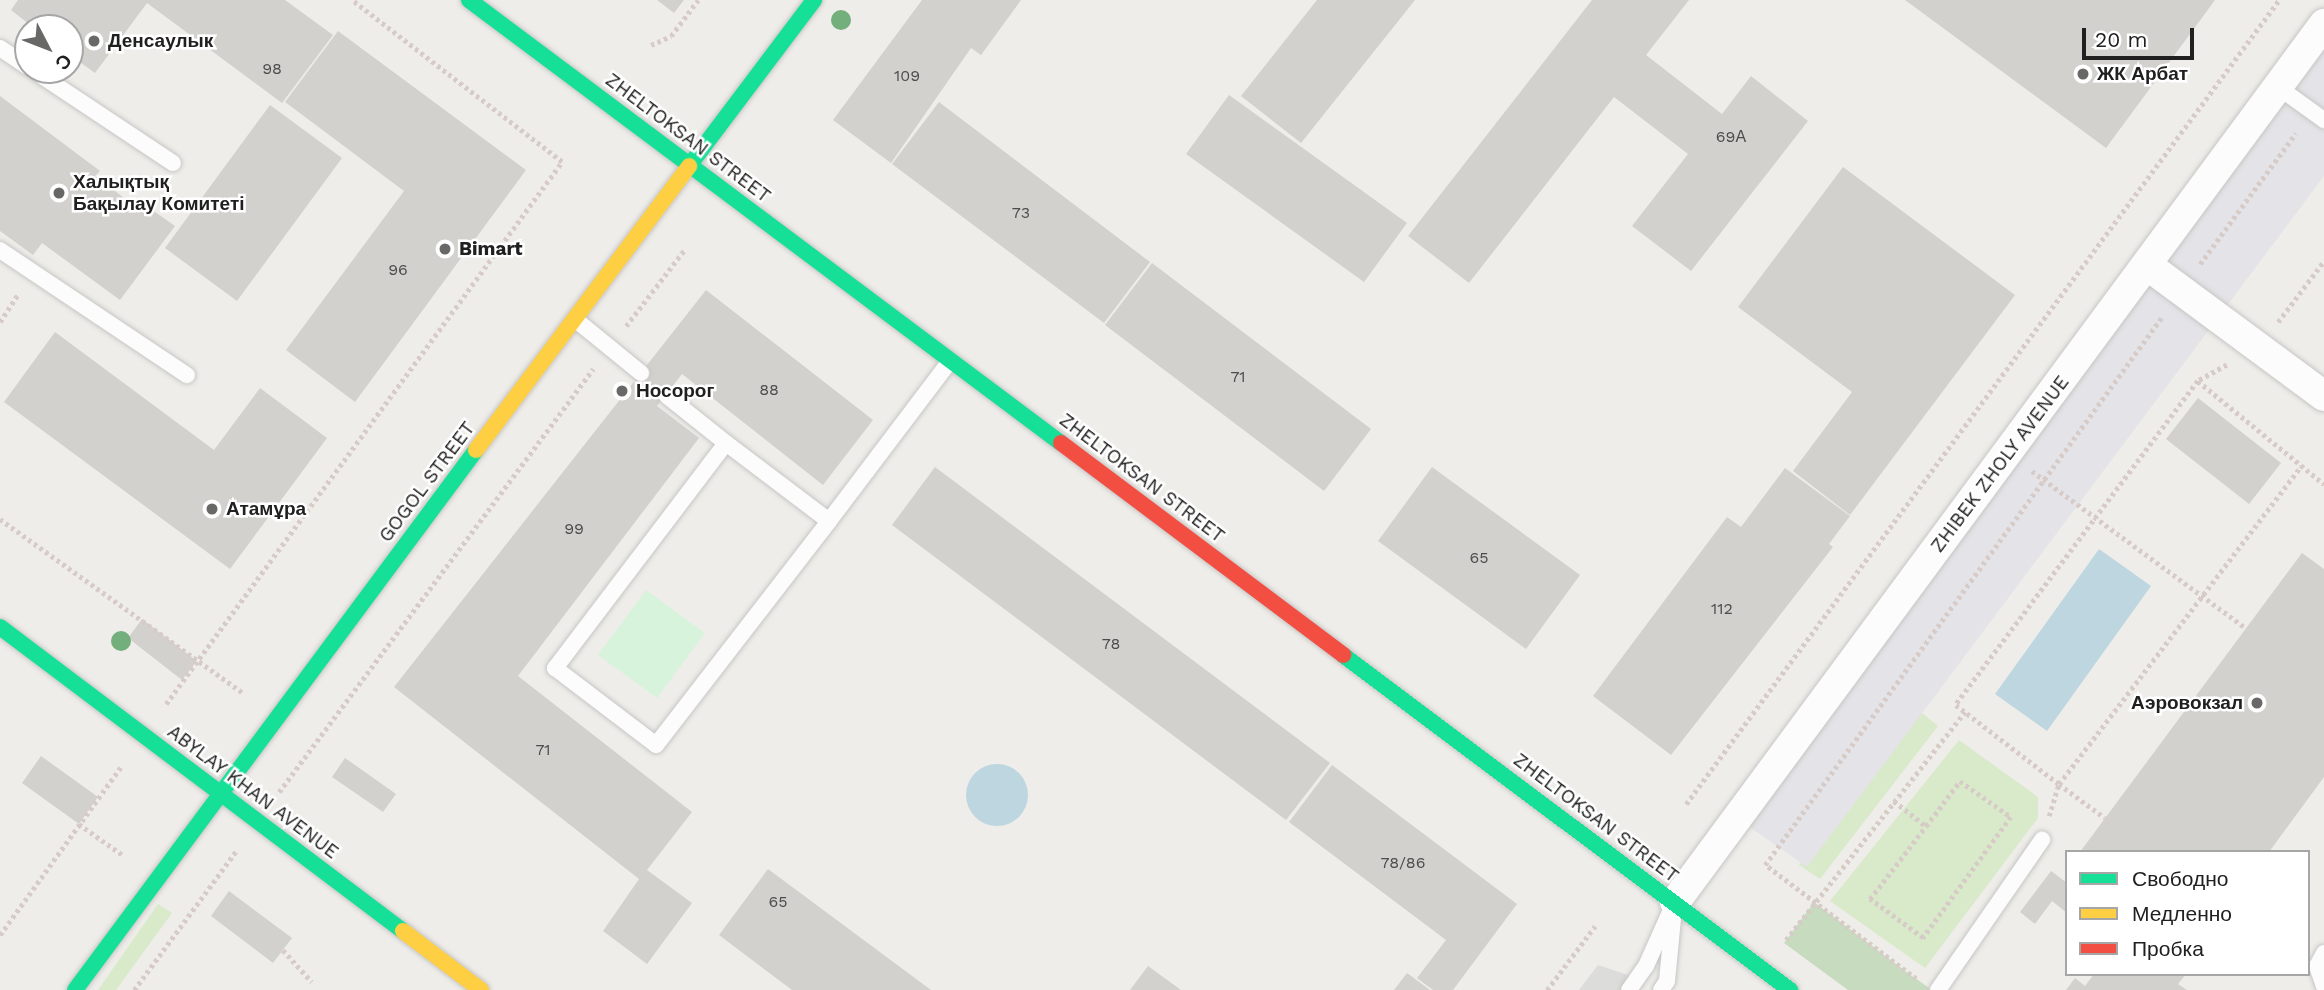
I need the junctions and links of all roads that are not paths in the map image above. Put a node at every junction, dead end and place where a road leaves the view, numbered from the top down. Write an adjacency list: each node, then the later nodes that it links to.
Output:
1 (469, 0): 8 (main road, ZHELTOKSAN STREET)
2 (814, 0): 8 (main road, GOGOL STREET)
3 (2324, 24): 5 (street, ZHIBEK ZHOLY AVENUE)
4 (54, 84): 7 (lane)
5 (2278, 87): 6 (lane); 10 (street, ZHIBEK ZHOLY AVENUE)
6 (2318, 116)
7 (173, 163)
8 (690, 165): 11 (main road, GOGOL STREET); 12 (main road, ZHELTOKSAN STREET)
9 (0, 250): 14 (lane)
10 (2147, 265): 16 (street); 22 (street, ZHIBEK ZHOLY AVENUE)
11 (576, 320): 13 (lane); 20 (main road, GOGOL STREET)
12 (950, 361): 18 (lane); 22 (main road, ZHELTOKSAN STREET)
13 (641, 373)
14 (187, 376)
15 (667, 396): 17 (lane)
16 (2324, 396)
17 (726, 443): 18 (lane); 18 (lane)
18 (829, 521)
19 (0, 627): 20 (main road, ABYLAY KHAN AVENUE)
20 (218, 792): 25 (main road, GOGOL STREET); 26 (main road, ABYLAY KHAN AVENUE)
21 (2042, 840): 30 (lane)
22 (1675, 902): 27 (lane, ZHIBEK ZHOLY AVENUE); 28 (lane); 29 (main road, ZHELTOKSAN STREET)
23 (2324, 953): 24 (lane)
24 (2324, 986)
25 (75, 990)
26 (481, 990)
27 (1629, 990)
28 (1661, 990)
29 (1790, 990)
30 (1938, 990)

